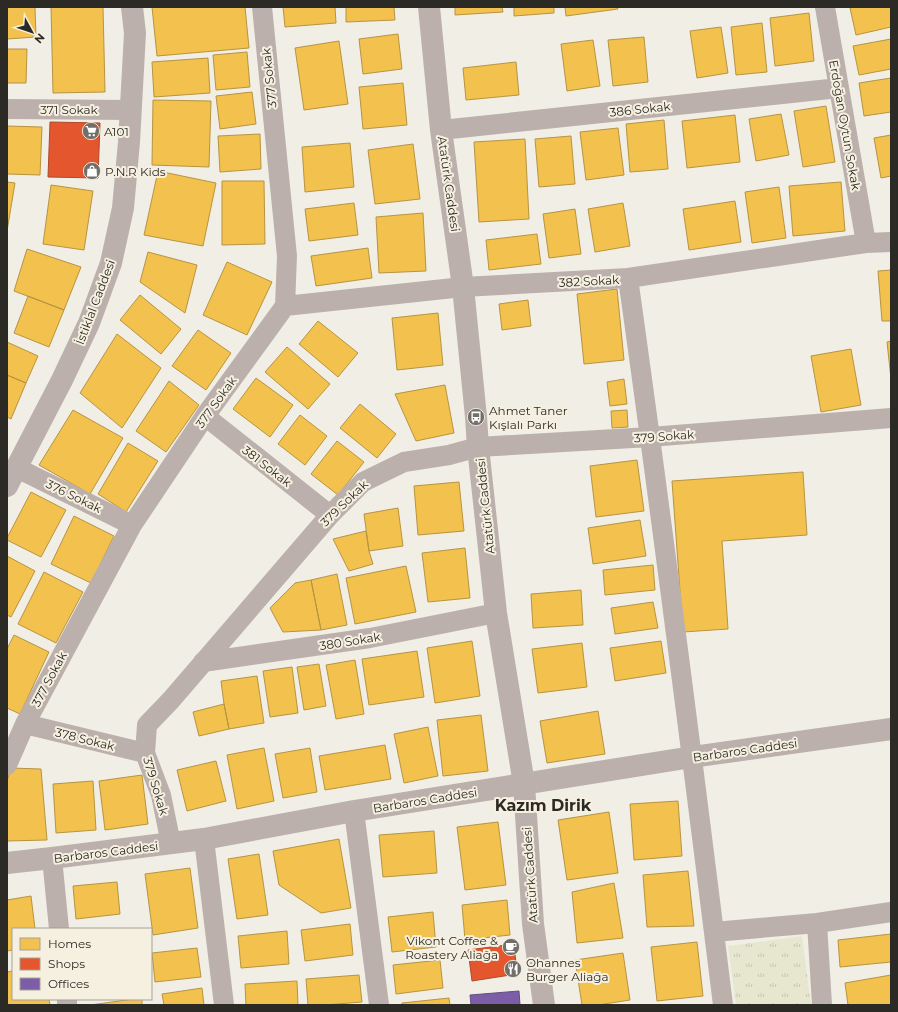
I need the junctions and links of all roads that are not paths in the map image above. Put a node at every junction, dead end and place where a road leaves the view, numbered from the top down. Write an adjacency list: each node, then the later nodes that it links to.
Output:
1 (132, 7): 7 (street, İstiklal Caddesi)
2 (262, 7): 13 (street, 377 Sokak)
3 (429, 7): 8 (street, Atatürk Caddesi)
4 (825, 7): 5 (street, Erdoğan Oytun Sokak)
5 (838, 88): 8 (street, 386 Sokak); 10 (street, Erdoğan Oytun Sokak)
6 (7, 109): 7 (street, 371 Sokak)
7 (131, 110): 18 (street, İstiklal Caddesi)
8 (441, 130): 12 (street, Atatürk Caddesi)
9 (891, 242): 10 (street, 382 Sokak)
10 (866, 243): 11 (street, 382 Sokak)
11 (628, 278): 12 (street, 382 Sokak); 16 (street)
12 (463, 288): 13 (street, 382 Sokak); 17 (street, Atatürk Caddesi)
13 (285, 306): 14 (street, 377 Sokak)
14 (205, 416): 19 (street, 381 Sokak); 20 (street, 377 Sokak)
15 (891, 418): 16 (street, 379 Sokak)
16 (650, 438): 17 (street, 379 Sokak); 26 (street)
17 (478, 447): 19 (street, 379 Sokak); 21 (street, Atatürk Caddesi)
18 (12, 477): 20 (street, 376 Sokak)
19 (330, 515): 22 (street, 379 Sokak)
20 (132, 525): 23 (street, 377 Sokak)
21 (496, 613): 22 (street, 380 Sokak); 28 (street, Atatürk Caddesi)
22 (203, 662): 25 (street, 379 Sokak)
23 (25, 724): 25 (street, 378 Sokak); 27 (street, 377 Sokak)
24 (891, 729): 26 (street, Barbaros Caddesi)
25 (145, 753): 31 (street, 379 Sokak)
26 (692, 757): 28 (street, Barbaros Caddesi); 37 (street)
27 (7, 765)
28 (524, 784): 29 (street, Barbaros Caddesi); 40 (street, Atatürk Caddesi)
29 (354, 811): 30 (street, Barbaros Caddesi); 39 (street)
30 (204, 839): 31 (street, Barbaros Caddesi); 38 (street)
31 (171, 844): 32 (street, Barbaros Caddesi)
32 (52, 858): 33 (street, Barbaros Caddesi); 36 (street)
33 (7, 863)
34 (891, 912): 35 (street)
35 (817, 923): 37 (street); 42 (street)
36 (60, 928)
37 (714, 932): 41 (street)
38 (224, 1005)
39 (379, 1005)
40 (544, 1005)
41 (724, 1005)
42 (822, 1005)

